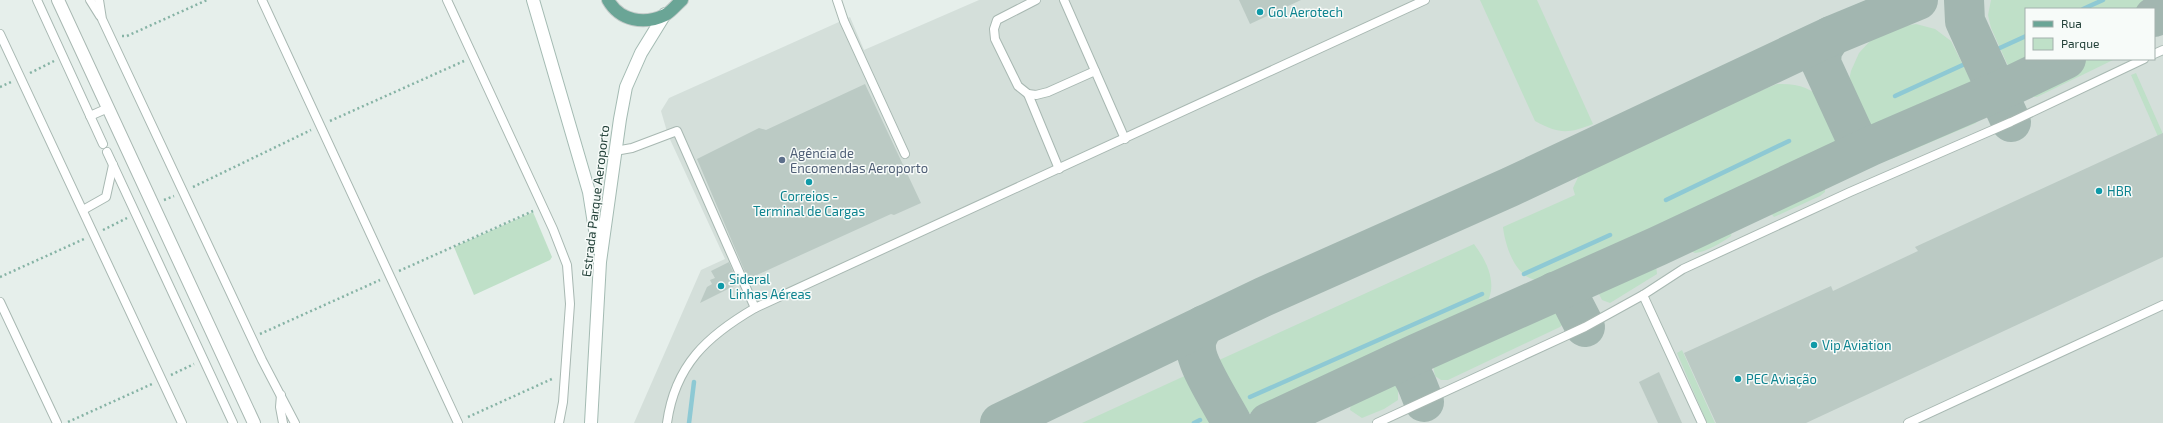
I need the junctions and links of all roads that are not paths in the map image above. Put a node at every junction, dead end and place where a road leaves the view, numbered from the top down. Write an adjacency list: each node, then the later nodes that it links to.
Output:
1 (37, 0): 21 (lane)
2 (58, 0): 20 (main road)
3 (90, 0): 15 (lane)
4 (100, 0): 15 (lane)
5 (262, 0): 36 (lane)
6 (447, 0): 43 (lane)
7 (533, 0): 30 (main road)
8 (608, 0): 14 (main road)
9 (682, 0): 14 (main road, Estrada Parque Aeroporto)
10 (837, 0): 26 (lane)
11 (1036, 0): 19 (lane)
12 (1064, 0): 18 (lane)
13 (1425, 0): 22 (lane)
14 (666, 14): 24 (main road, Estrada Parque Aeroporto)
15 (102, 19): 35 (lane)
16 (0, 34): 29 (lane)
17 (2142, 60): 31 (lane)
18 (1095, 71): 19 (lane); 22 (lane)
19 (1028, 94): 28 (lane)
20 (108, 108): 21 (lane); 40 (main road)
21 (90, 116): 23 (lane)
22 (1125, 139): 28 (lane)
23 (103, 144)
24 (615, 151): 30 (main road, Estrada Parque Aeroporto); 34 (lane)
25 (107, 152): 27 (lane)
26 (905, 154)
27 (113, 165): 29 (lane); 39 (lane)
28 (1059, 169): 34 (lane)
29 (82, 210): 38 (lane)
30 (600, 262): 44 (main road, Estrada Parque Aeroporto)
31 (1643, 295): 46 (lane); 47 (lane)
32 (0, 302): 37 (lane)
33 (2163, 305): 48 (lane)
34 (755, 308): 45 (lane)
35 (281, 394): 41 (lane); 42 (lane)
36 (458, 422)
37 (57, 423)
38 (182, 423)
39 (233, 423)
40 (254, 423)
41 (283, 423)
42 (296, 423)
43 (559, 423)
44 (591, 423)
45 (666, 423)
46 (1377, 423)
47 (1702, 423)
48 (1908, 423)

